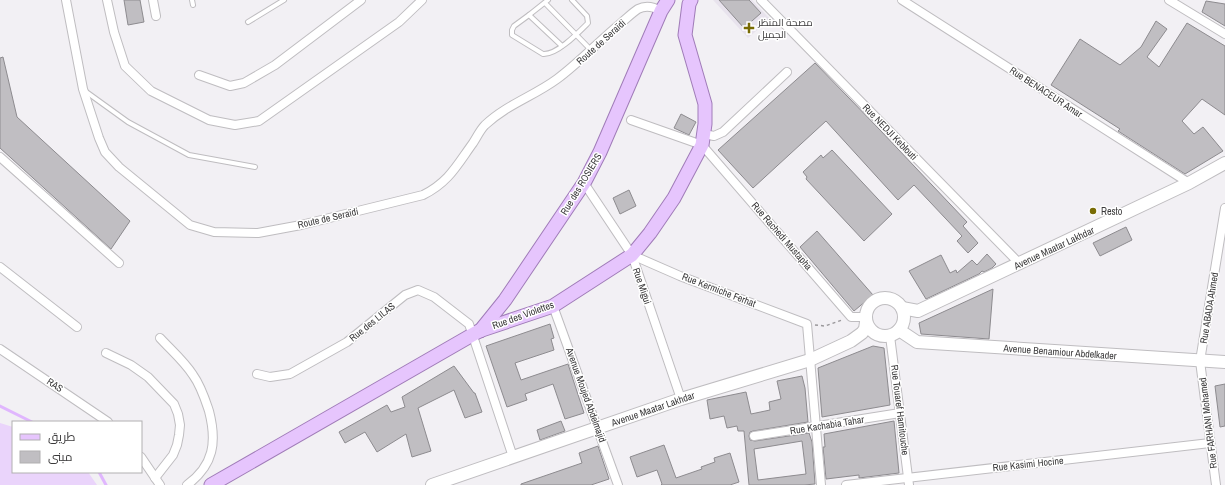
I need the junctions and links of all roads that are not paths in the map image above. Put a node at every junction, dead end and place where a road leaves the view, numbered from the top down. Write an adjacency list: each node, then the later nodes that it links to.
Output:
1 (66, 0): 25 (street, Route de Seraïdi)
2 (107, 0): 7 (street)
3 (153, 0): 17 (street)
4 (192, 0): 14 (lane)
5 (284, 0): 18 (lane)
6 (361, 0): 24 (street)
7 (422, 0)
8 (572, 0): 20 (lane)
9 (690, 0): 27 (main road, Rue des Violettes)
10 (761, 0): 36 (street, Rue NEDJI Keblouti)
11 (902, 0): 32 (street, Rue BENACEUR Amar)
12 (1170, 0): 19 (street)
13 (547, 2): 16 (lane); 20 (lane)
14 (193, 5)
15 (664, 6): 22 (street, Route de Seraïdi); 31 (main road, Rue des ROSIERS)
16 (529, 15): 21 (lane); 21 (lane)
17 (156, 16)
18 (248, 22)
19 (1225, 34)
20 (576, 35): 21 (lane); 22 (lane)
21 (562, 46)
22 (591, 50): 25 (street, Route de Seraïdi)
23 (787, 72): 27 (street)
24 (199, 76)
25 (83, 89): 30 (lane)
26 (631, 120): 27 (street)
27 (703, 140): 34 (main road, Rue des Violettes); 40 (street, Rue Rachedi Mustapha)
28 (0, 157): 35 (street)
29 (1225, 163): 32 (main road, Avenue Maatar Lakhdar)
30 (255, 167)
31 (584, 183): 34 (street, Rue Migui); 43 (main road, Rue des ROSIERS)
32 (1189, 183): 36 (main road, Avenue Maatar Lakhdar)
33 (1225, 208): 48 (street, Rue ABADA Ahmed)
34 (632, 255): 38 (main road, Rue des Violettes); 47 (street, Rue Kermiche Ferhat); 51 (street, Rue Migui)
35 (119, 263)
36 (1020, 264): 39 (main road, Avenue Maatar Lakhdar)
37 (0, 267): 41 (street)
38 (553, 306): 43 (main road, Rue des Violettes); 55 (street, Avenue Moujed Abdelmajid)
39 (902, 308): 40 (main road); 42 (main road)
40 (866, 320): 42 (main road); 47 (main road, Avenue Maatar Lakhdar)
41 (77, 327)
42 (894, 333): 48 (main road, Avenue Benamiour Abdelkader); 52 (street, Rue Touaref Hamitouche)
43 (476, 334): 50 (street, Rue des LILAS); 58 (street); 63 (main road, Rue des Violettes)
44 (160, 338): 62 (street)
45 (0, 349): 53 (street, RAS)
46 (106, 353): 61 (street)
47 (810, 360): 51 (main road, Avenue Maatar Lakhdar); 54 (street)
48 (1200, 361): 49 (main road, Avenue Benamiour Abdelkader); 57 (street, Rue FARHANI Mohamed)
49 (1225, 362)
50 (257, 374)
51 (681, 399): 55 (main road, Avenue Maatar Lakhdar)
52 (900, 413): 54 (street, Rue Kachabia Tahar); 60 (street, Rue Touaref Hamitouche)
53 (107, 421)
54 (815, 426): 56 (street, Rue Kachabia Tahar); 66 (street)
55 (598, 428): 58 (main road, Avenue Maatar Lakhdar); 65 (street, Avenue Moujed Abdelmajid)
56 (754, 436)
57 (1210, 443): 60 (street, Rue Kasimi Hocine); 68 (street, Rue FARHANI Mohamed)
58 (513, 457): 64 (main road, Avenue Maatar Lakhdar)
59 (142, 459): 61 (street)
60 (909, 481): 67 (street, Rue Kasimi Hocine)
61 (157, 482)
62 (187, 485)
63 (210, 485)
64 (432, 485)
65 (618, 485)
66 (820, 485)
67 (846, 485)
68 (1216, 485)

